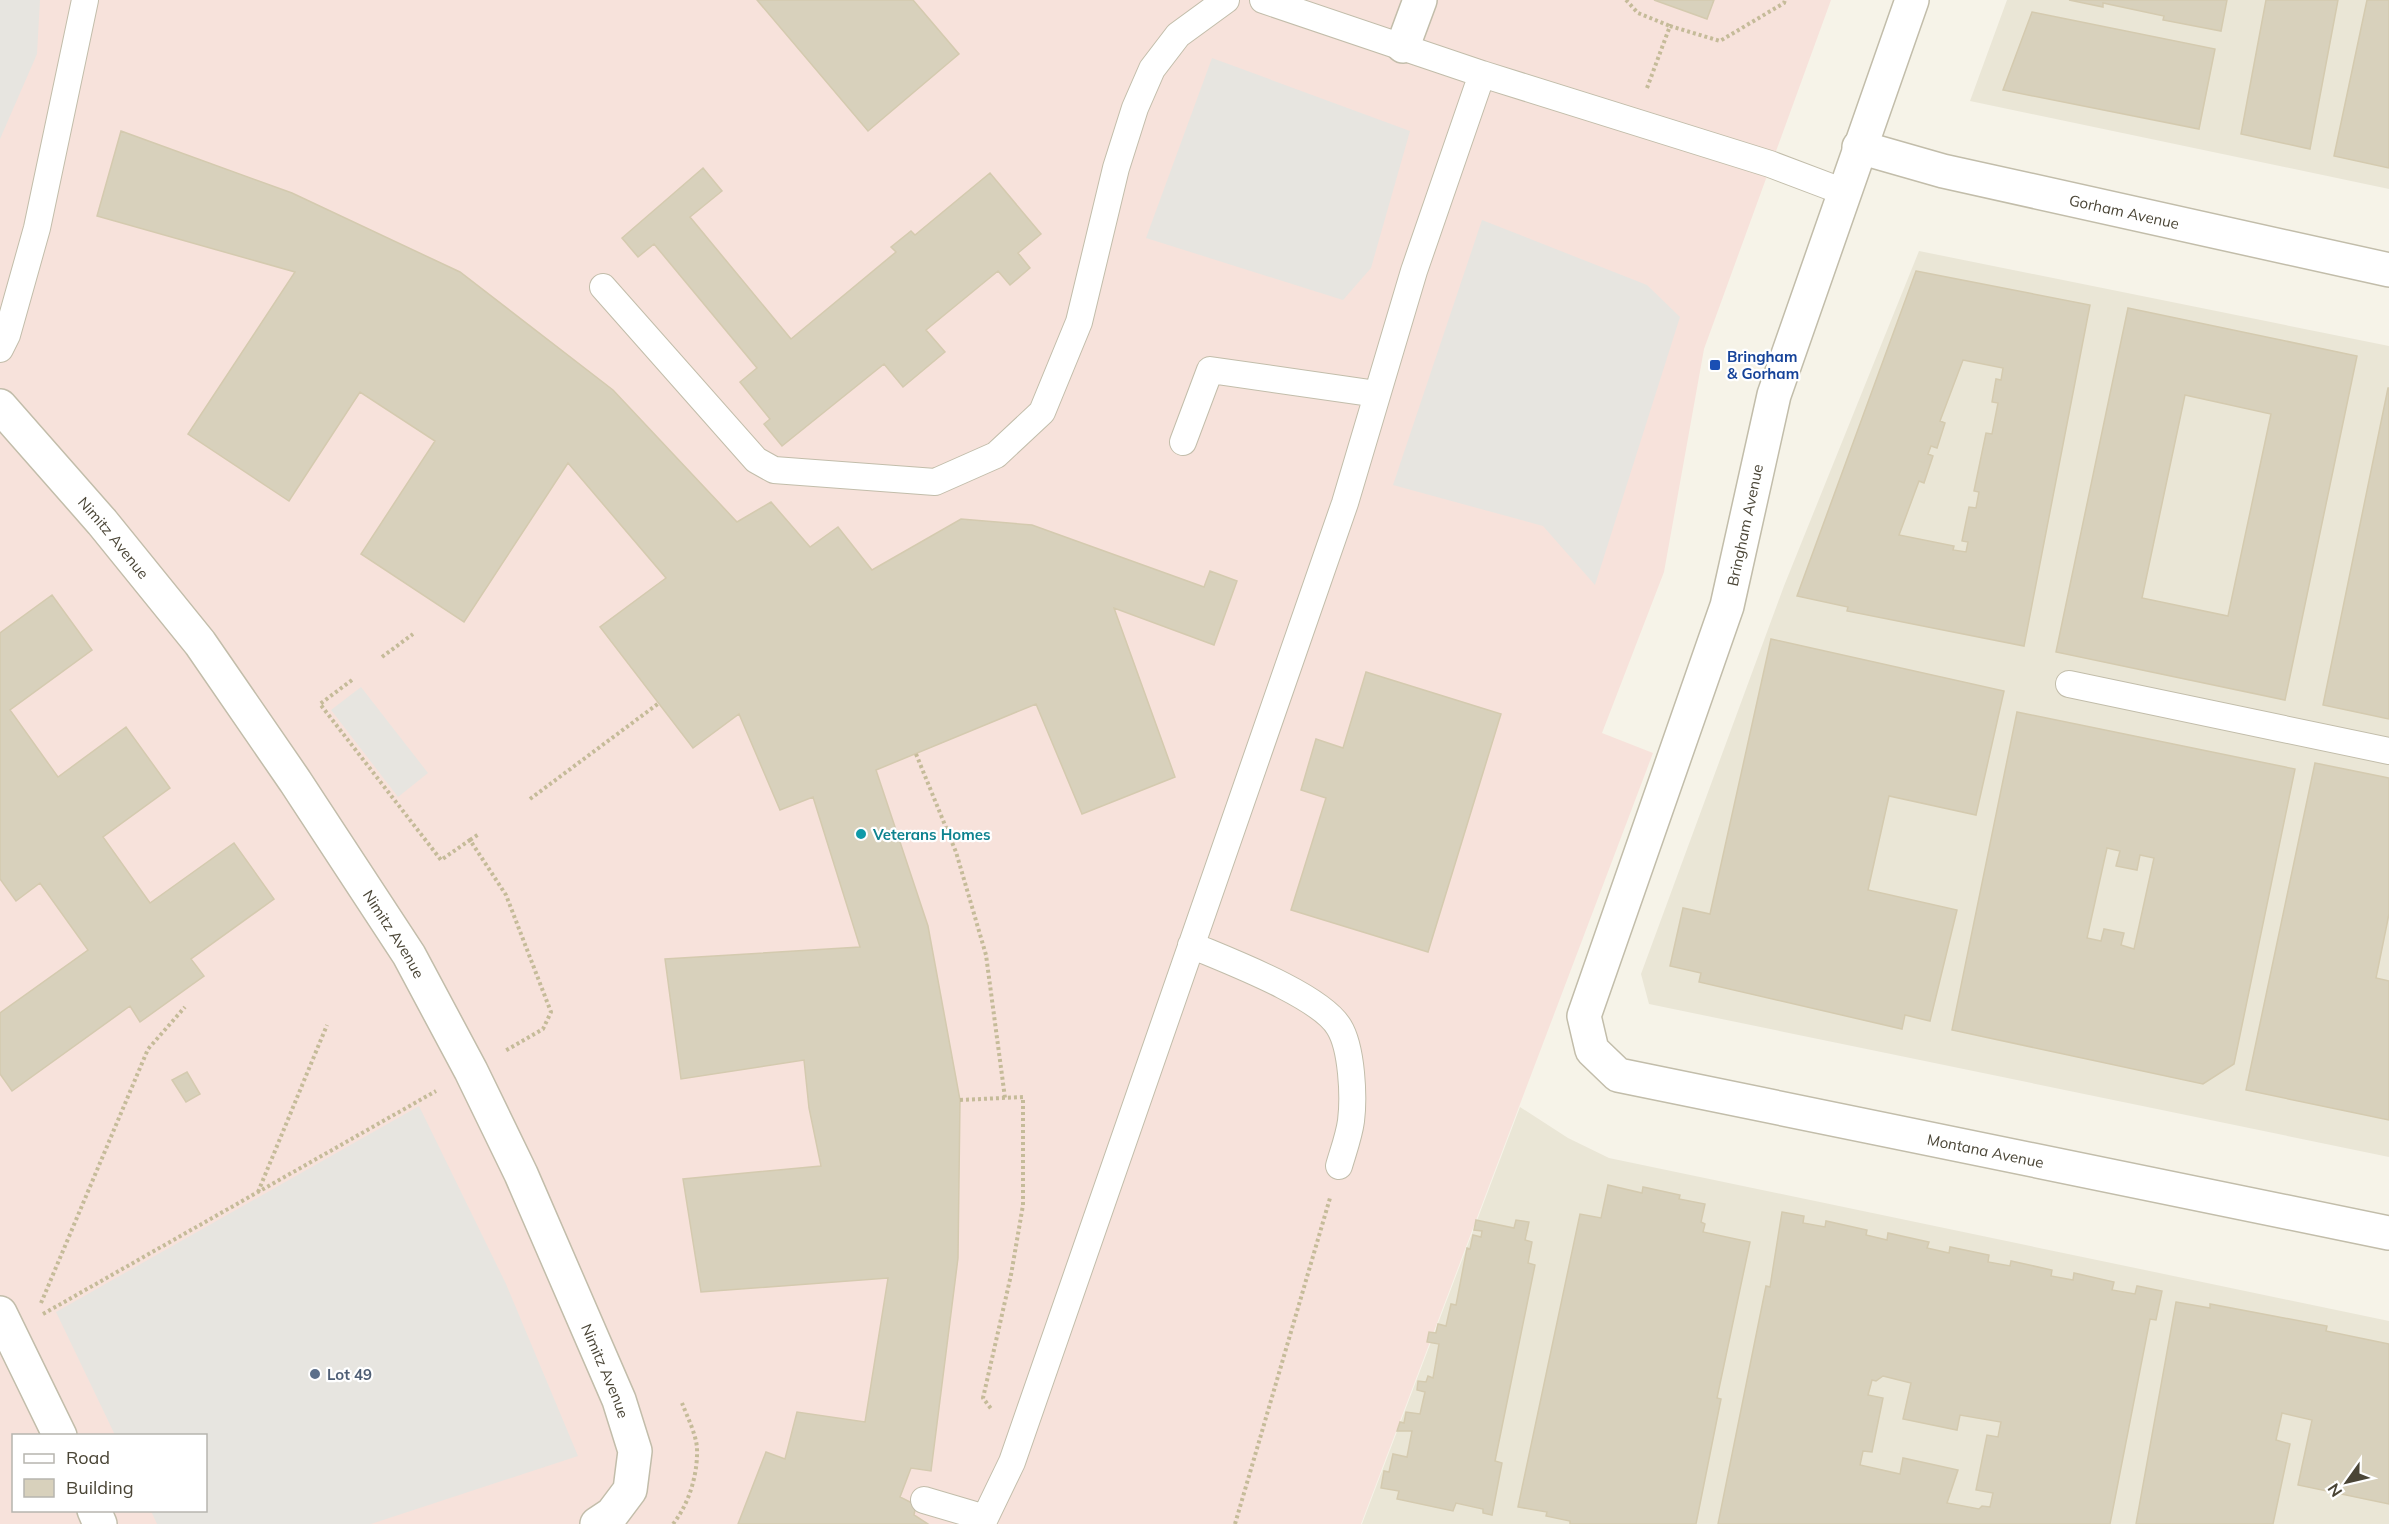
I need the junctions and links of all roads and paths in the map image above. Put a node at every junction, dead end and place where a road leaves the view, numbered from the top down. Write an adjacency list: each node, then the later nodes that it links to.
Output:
1 (86, 0): 16 (lane)
2 (1224, 0): 15 (lane)
3 (1263, 0): 9 (lane)
4 (1420, 0): 9 (street)
5 (1626, 0): 8 (path)
6 (1785, 0): 8 (path)
7 (1912, 0): 12 (street, Bringham Avenue)
8 (1670, 26): 10 (path)
9 (1402, 46): 11 (lane)
10 (1661, 50)
11 (1482, 74): 13 (lane); 17 (lane)
12 (1859, 147): 13 (street, Bringham Avenue); 14 (street, Gorham Avenue)
13 (1844, 192): 33 (street, Bringham Avenue)
14 (2389, 270)
15 (603, 287)
16 (0, 349)
17 (1377, 394): 19 (lane); 30 (lane)
18 (0, 406): 47 (street, Nimitz Avenue)
19 (1183, 442)
20 (413, 634): 21 (path)
21 (382, 657)
22 (352, 680): 29 (path)
23 (2069, 684): 25 (lane)
24 (659, 704): 27 (path)
25 (2389, 751)
26 (916, 754): 36 (path)
27 (530, 799)
28 (479, 834): 29 (path)
29 (470, 840): 34 (path)
30 (1191, 945): 38 (lane); 46 (lane)
31 (185, 1007): 39 (path)
32 (327, 1025): 39 (path)
33 (1592, 1050): 40 (street, Montana Avenue)
34 (500, 1054)
35 (441, 1088): 39 (path)
36 (1005, 1098): 37 (path); 44 (path)
37 (960, 1100)
38 (1339, 1166): 49 (path)
39 (258, 1192)
40 (2389, 1233)
41 (0, 1312): 42 (street)
42 (12, 1363): 45 (street)
43 (682, 1403): 48 (path)
44 (996, 1416)
45 (59, 1434)
46 (924, 1500)
47 (597, 1524)
48 (673, 1524)
49 (1234, 1524)

